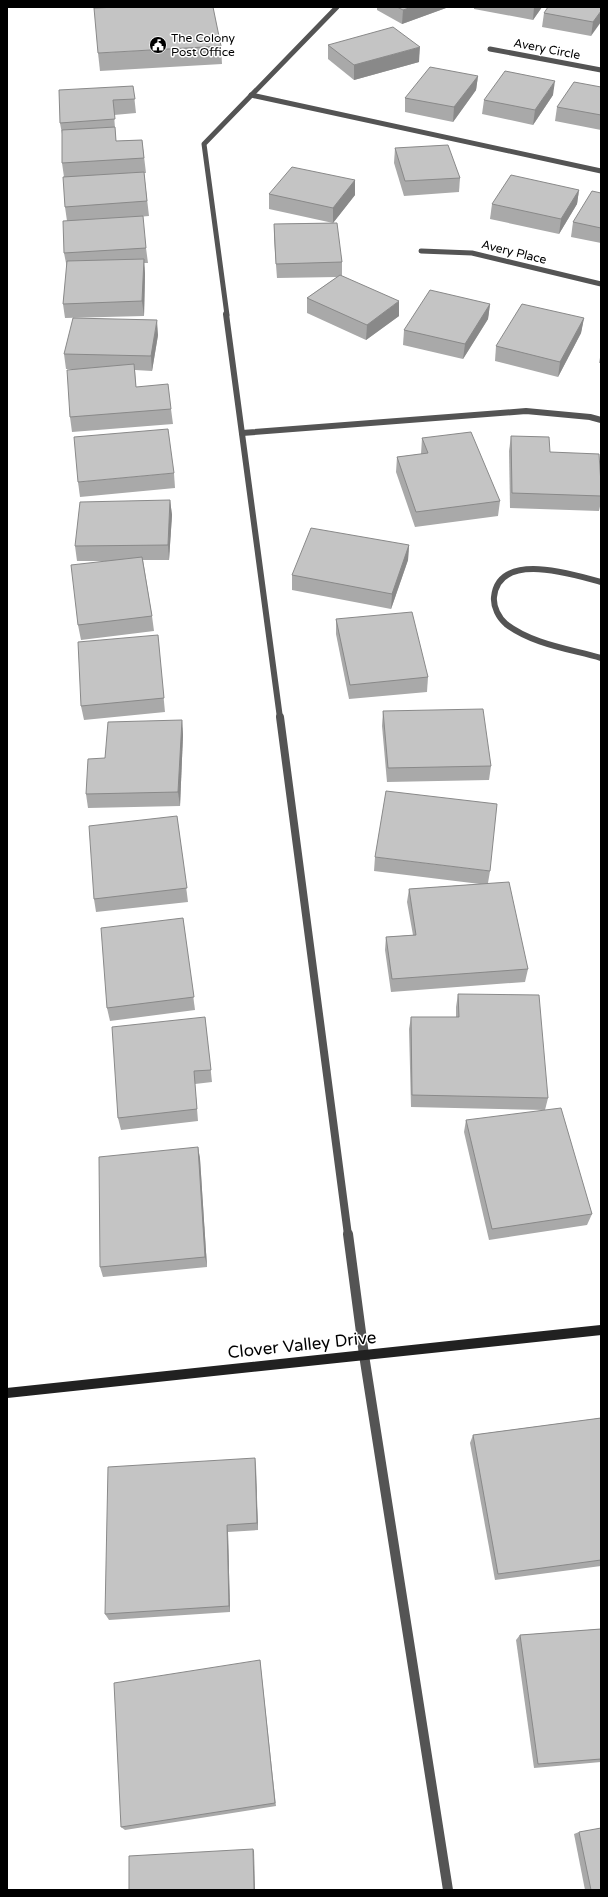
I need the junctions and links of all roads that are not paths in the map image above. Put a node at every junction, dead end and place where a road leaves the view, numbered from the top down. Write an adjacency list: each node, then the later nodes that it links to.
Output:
1 (337, 7): 4 (street)
2 (490, 49): 3 (street, Avery Circle)
3 (601, 70)
4 (251, 95): 5 (street); 9 (street)
5 (601, 171)
6 (421, 251): 7 (street, Avery Place)
7 (601, 284)
8 (601, 420): 9 (street)
9 (242, 433): 13 (street)
10 (601, 582): 11 (street)
11 (601, 658)
12 (601, 1330): 13 (street, Clover Valley Drive)
13 (364, 1354): 14 (street, Clover Valley Drive); 15 (street)
14 (7, 1393)
15 (448, 1890)

